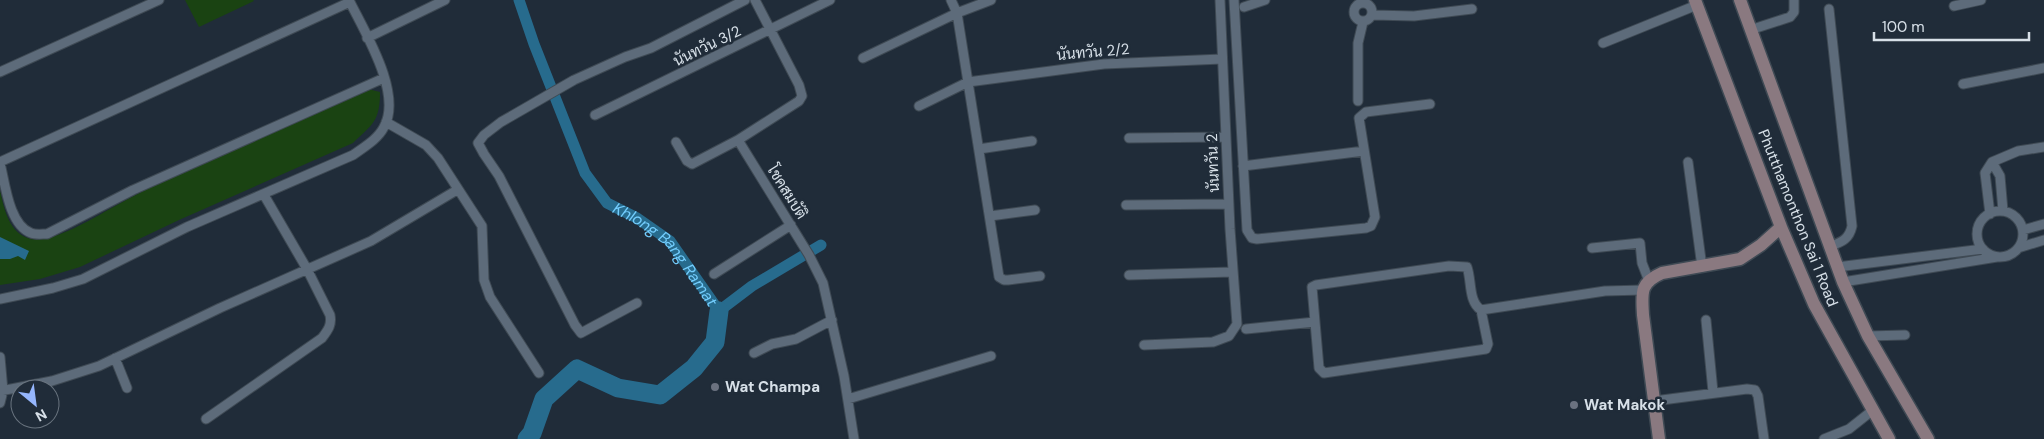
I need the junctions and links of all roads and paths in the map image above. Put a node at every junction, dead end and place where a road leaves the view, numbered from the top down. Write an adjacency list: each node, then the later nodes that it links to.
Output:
1 (159, 0): 31 (street)
2 (445, 0): 26 (street)
3 (745, 0): 80 (street)
4 (755, 0): 24 (street)
5 (830, 0): 24 (street, นันทวัน 3/2)
6 (951, 0): 21 (street)
7 (991, 0): 21 (street)
8 (1220, 0): 29 (street, นันทวัน 2)
9 (1234, 0): 51 (street)
10 (1265, 0): 18 (street)
11 (1740, 0): 25 (main road, Phutthamonthon Sai 1 Road)
12 (1794, 0): 25 (street)
13 (1981, 0): 17 (street)
14 (349, 1): 26 (street); 48 (street)
15 (1367, 2): 22 (street); 23 (street)
16 (1696, 3): 27 (street); 62 (main road, Phutthamonthon Sai 1 Road)
17 (1954, 6)
18 (1244, 7)
19 (1472, 9): 22 (street)
20 (1829, 9): 65 (street)
21 (957, 13): 28 (street); 33 (street)
22 (1373, 14): 23 (street)
23 (1363, 22): 35 (street)
24 (770, 30): 38 (street, นันทวัน 3/2); 42 (street)
25 (1750, 30): 65 (main road, Phutthamonthon Sai 1 Road)
26 (367, 38): 32 (street)
27 (1603, 43)
28 (863, 58)
29 (1222, 59): 33 (street, นันทวัน 2/2); 40 (street, นันทวัน 2)
30 (2044, 68): 34 (street)
31 (0, 72)
32 (384, 78): 39 (street); 48 (street)
33 (968, 82): 37 (street, นันทวัน 2/2); 46 (street)
34 (1964, 84)
35 (1358, 101)
36 (1430, 104): 47 (street)
37 (919, 106)
38 (595, 115)
39 (386, 122): 52 (street); 53 (street)
40 (1226, 137): 41 (street); 54 (street, นันทวัน 2)
41 (1129, 138)
42 (738, 140): 44 (street); 61 (street, โชคสมบัติ)
43 (1032, 141): 46 (street)
44 (676, 142)
45 (2044, 147): 50 (street)
46 (979, 149): 59 (street)
47 (1364, 151): 51 (street); 51 (street)
48 (0, 162)
49 (1688, 162): 70 (street)
50 (1992, 162): 57 (street); 58 (street)
51 (1243, 166)
52 (457, 190): 72 (street); 93 (street)
53 (264, 195): 72 (street); 79 (street)
54 (1229, 204): 55 (street); 73 (street, นันทวัน 2)
55 (1126, 205)
56 (1035, 210): 59 (street)
57 (2003, 211): 58 (street); 63 (street)
58 (1990, 214): 67 (street)
59 (990, 216): 76 (street)
60 (2044, 224): 63 (street)
61 (791, 225): 74 (street); 82 (street, โชคสมบัติ)
62 (1781, 227): 70 (main road); 100 (main road, Phutthamonthon Sai 1 Road)
63 (2023, 230): 68 (street)
64 (2044, 240): 68 (street)
65 (1829, 247): 71 (main road, Phutthamonthon Sai 1 Road)
66 (1592, 248): 78 (street)
67 (1983, 248): 69 (street); 71 (street)
68 (2018, 248): 69 (street)
69 (1997, 257): 77 (street)
70 (1702, 267): 78 (main road)
71 (1837, 267): 77 (main road, Phutthamonthon Sai 1 Road)
72 (307, 269): 92 (street); 101 (street)
73 (1232, 272): 75 (street); 88 (street, นันทวัน 2)
74 (714, 274)
75 (1129, 275)
76 (1040, 276)
77 (1843, 282): 87 (main road, Phutthamonthon Sai 1 Road)
78 (1646, 285): 81 (street); 98 (main road)
79 (0, 299)
80 (637, 303)
81 (1482, 310): 84 (street); 84 (street)
82 (832, 320): 89 (street); 97 (street, โชคสมบัติ)
83 (1706, 320): 96 (street)
84 (1315, 322): 85 (street)
85 (1246, 329)
86 (1905, 335): 87 (street)
87 (1868, 336): 107 (main road, Phutthamonthon Sai 1 Road)
88 (1144, 345)
89 (754, 353)
90 (991, 356): 97 (street)
91 (0, 357): 95 (street)
92 (115, 358): 94 (street); 95 (street)
93 (539, 373)
94 (127, 388)
95 (1, 391): 99 (street)
96 (1713, 392): 98 (street); 104 (street)
97 (848, 399): 102 (street, โชคสมบัติ)
98 (1654, 401): 103 (main road)
99 (0, 403)
100 (1873, 410): 105 (street); 106 (main road, Phutthamonthon Sai 1 Road)
101 (206, 419)
102 (854, 439)
103 (1658, 439)
104 (1764, 439)
105 (1824, 439)
106 (1889, 439)
107 (1928, 439)

